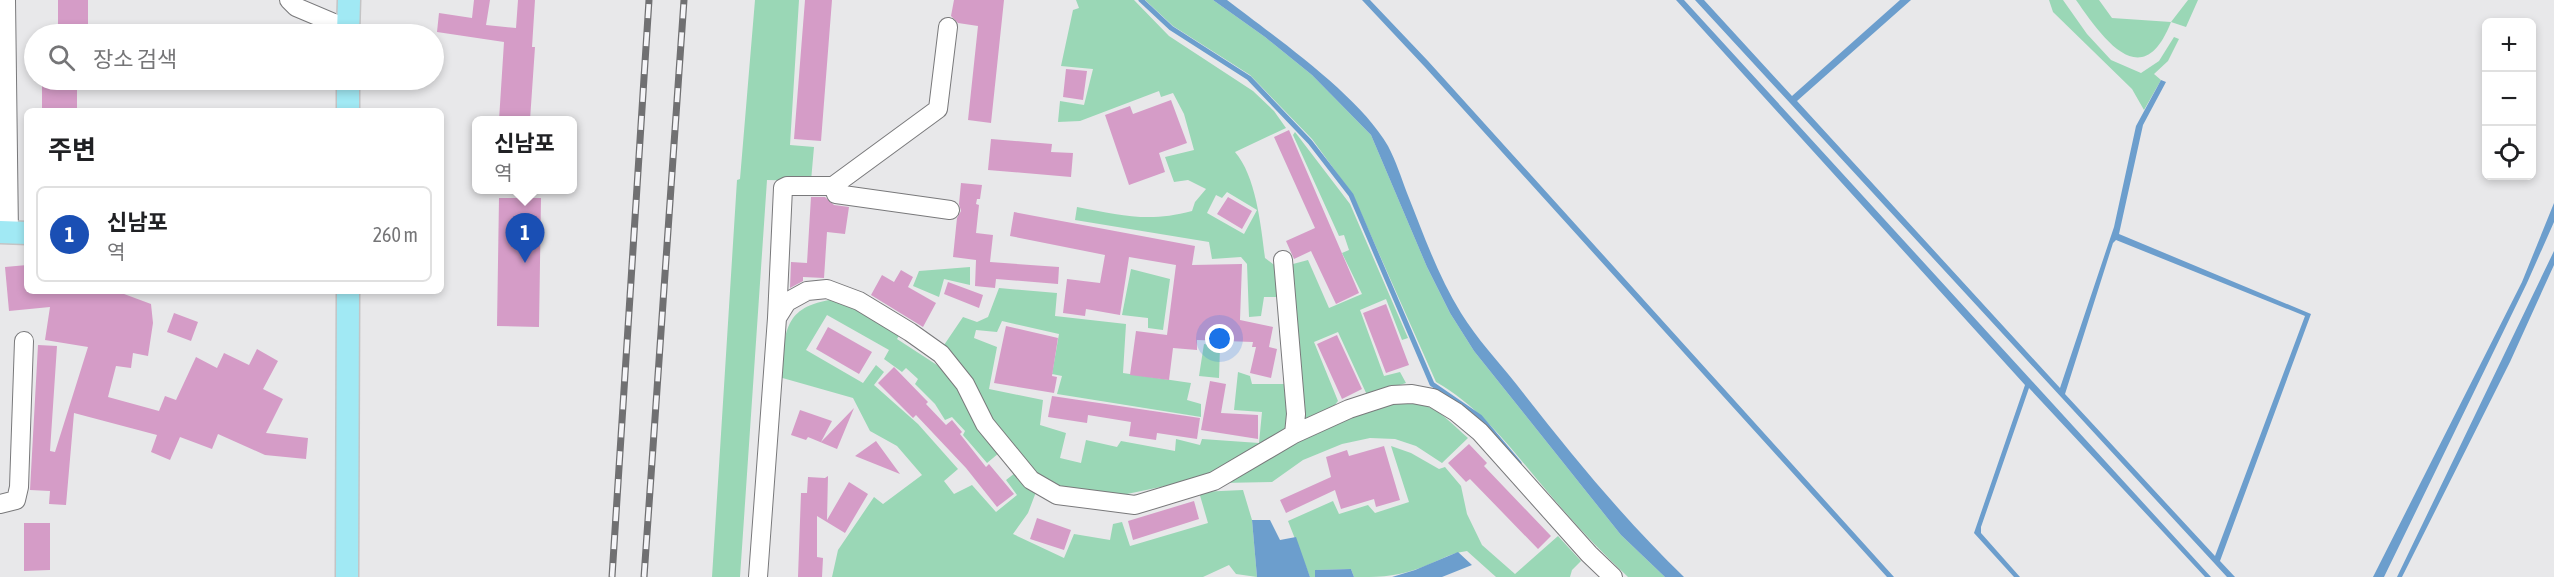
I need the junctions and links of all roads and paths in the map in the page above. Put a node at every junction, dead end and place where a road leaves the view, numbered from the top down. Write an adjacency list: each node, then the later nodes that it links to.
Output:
1 (6, 0): 11 (street)
2 (289, 0): 4 (street)
3 (348, 0): 5 (main road)
4 (331, 24)
5 (348, 24)
6 (948, 27): 9 (street)
7 (348, 90): 8 (main road)
8 (348, 108)
9 (833, 186): 10 (street); 14 (street)
10 (950, 210)
11 (12, 233)
12 (1283, 260): 16 (street)
13 (348, 294): 18 (main road)
14 (777, 318): 16 (street); 19 (street)
15 (24, 341): 17 (street)
16 (1294, 434): 20 (street)
17 (0, 504)
18 (347, 577)
19 (758, 577)
20 (1613, 577)

